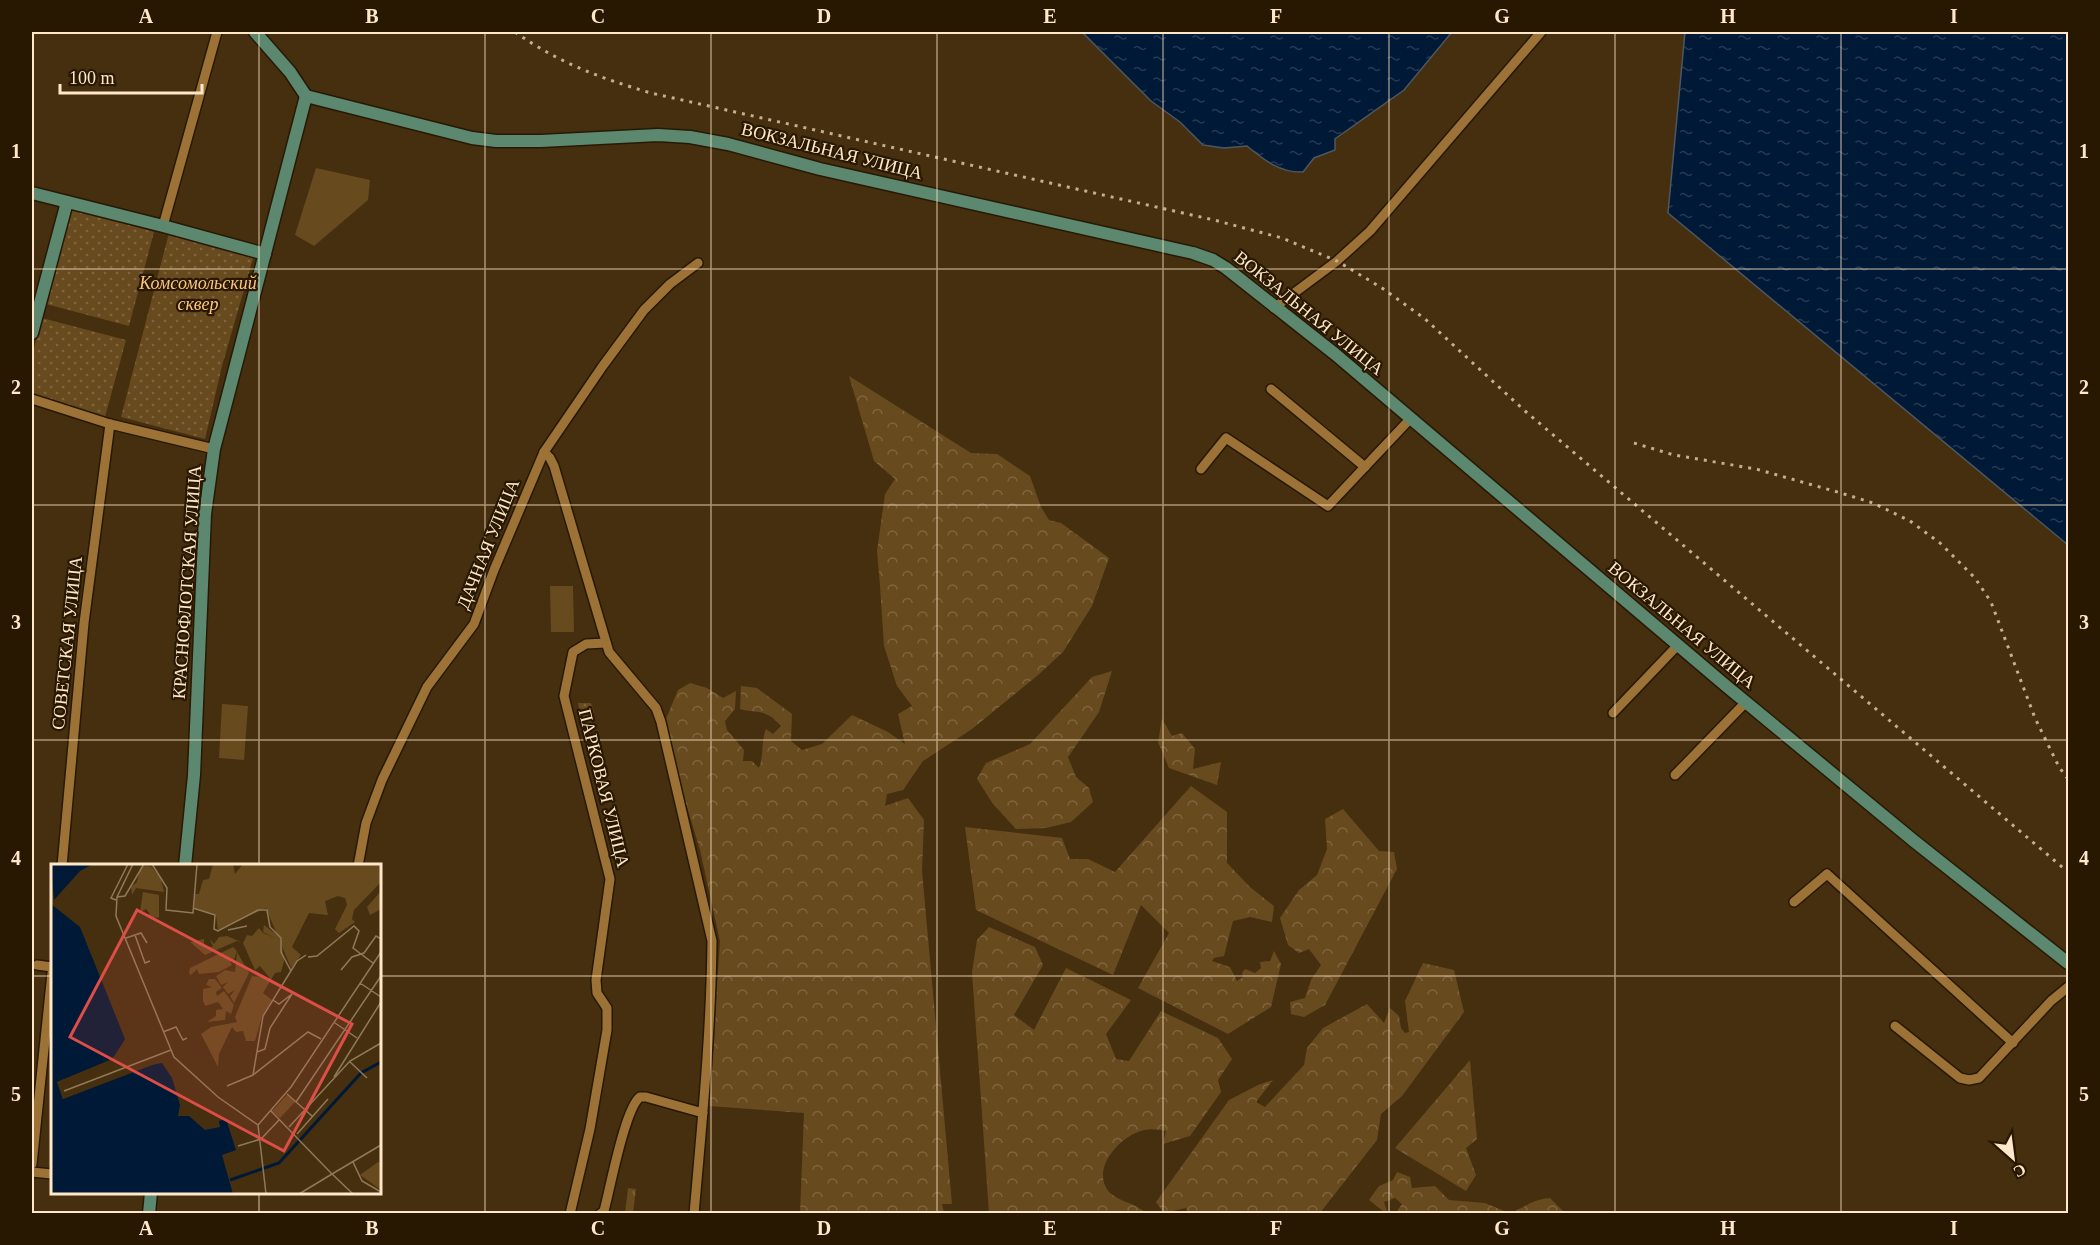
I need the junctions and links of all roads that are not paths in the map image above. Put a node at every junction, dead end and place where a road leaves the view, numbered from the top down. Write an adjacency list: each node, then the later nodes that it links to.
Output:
1 (217, 32): 7 (street)
2 (255, 32): 4 (main road)
3 (1541, 32): 10 (street)
4 (306, 96): 8 (main road, КРАСНОФЛОТСКАЯ УЛИЦА); 10 (main road, ВОКЗАЛЬНАЯ УЛИЦА)
5 (32, 193): 6 (main road)
6 (67, 202): 7 (main road); 11 (main road)
7 (163, 226): 8 (main road)
8 (265, 254): 16 (main road, КРАСНОФЛОТСКАЯ УЛИЦА)
9 (698, 263): 17 (street, ДАЧНАЯ УЛИЦА)
10 (1274, 308): 14 (main road, ВОКЗАЛЬНАЯ УЛИЦА)
11 (32, 333)
12 (1271, 389): 18 (street)
13 (32, 399): 15 (street)
14 (1411, 418): 18 (street); 21 (main road, ВОКЗАЛЬНАЯ УЛИЦА)
15 (110, 424): 16 (street); 25 (street, СОВЕТСКАЯ УЛИЦА)
16 (214, 449): 26 (main road, КРАСНОФЛОТСКАЯ УЛИЦА)
17 (544, 452): 20 (street); 27 (street, ДАЧНАЯ УЛИЦА)
18 (1365, 467): 19 (street)
19 (1201, 469)
20 (606, 643): 36 (street); 42 (street, ПАРКОВАЯ УЛИЦА)
21 (1677, 646): 22 (main road, ВОКЗАЛЬНАЯ УЛИЦА); 23 (street)
22 (1746, 702): 24 (street); 29 (main road, ВОКЗАЛЬНАЯ УЛИЦА)
23 (1613, 713)
24 (1675, 775)
25 (62, 864)
26 (185, 864)
27 (358, 864)
28 (1794, 903): 35 (street)
29 (2068, 963)
30 (37, 965): 31 (street)
31 (51, 967)
32 (51, 983): 37 (street)
33 (2068, 987): 35 (street)
34 (1895, 1026): 35 (street)
35 (2013, 1043)
36 (703, 1113): 43 (street); 44 (street)
37 (32, 1164)
38 (32, 1172): 39 (street)
39 (51, 1174)
40 (151, 1194): 41 (main road)
41 (148, 1214)
42 (570, 1214)
43 (600, 1214)
44 (694, 1214)

